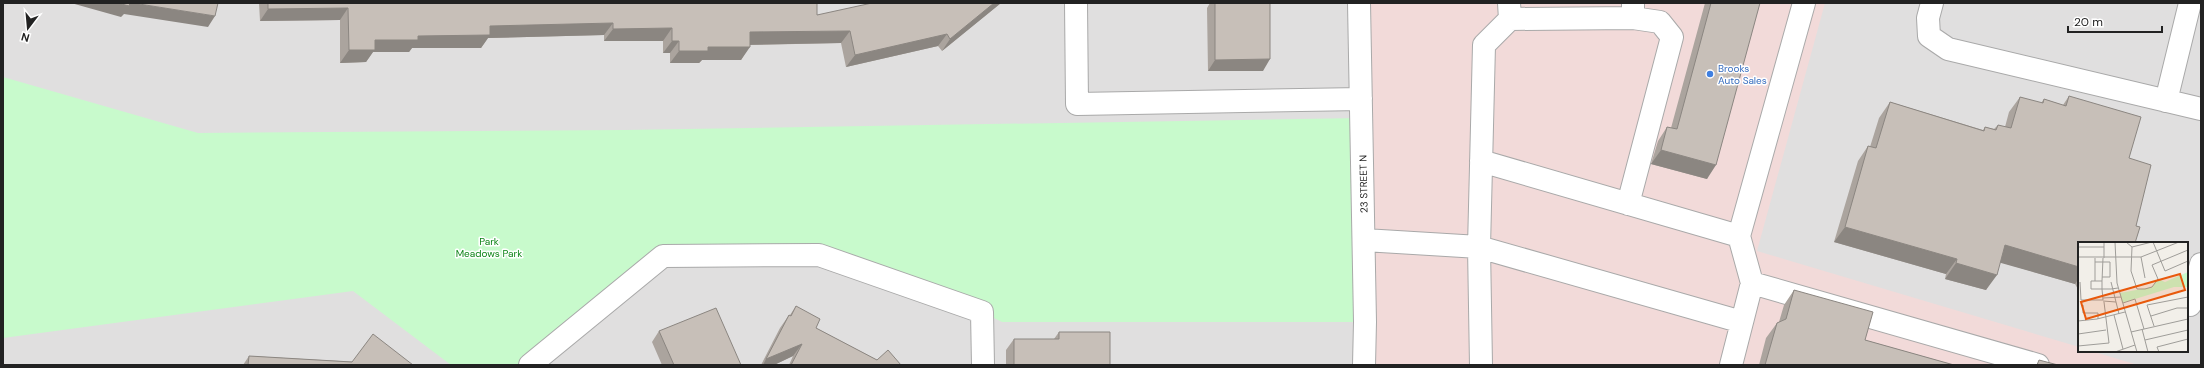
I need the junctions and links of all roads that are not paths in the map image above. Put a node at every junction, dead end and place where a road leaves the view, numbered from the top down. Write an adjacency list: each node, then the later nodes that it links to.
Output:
1 (1076, 3): 8 (street)
2 (1359, 3): 8 (street, 23 STREET N)
3 (1804, 3): 13 (street)
4 (1932, 3): 9 (street)
5 (2190, 3): 9 (street)
6 (1633, 10): 7 (street); 12 (street)
7 (1510, 11): 11 (street)
8 (1361, 99): 14 (street, 23 STREET N)
9 (2166, 101): 10 (street)
10 (2201, 109)
11 (1481, 161): 12 (street); 15 (street)
12 (1628, 204): 13 (street)
13 (1739, 236): 17 (street)
14 (1364, 240): 15 (street); 22 (street, 23 STREET N)
15 (1479, 247): 19 (street); 23 (street)
16 (2201, 264): 18 (street)
17 (1752, 283): 19 (street); 25 (street)
18 (2190, 305)
19 (1742, 322): 24 (street)
20 (530, 365): 21 (street)
21 (983, 365)
22 (1364, 365)
23 (1481, 365)
24 (1731, 365)
25 (2038, 365)

